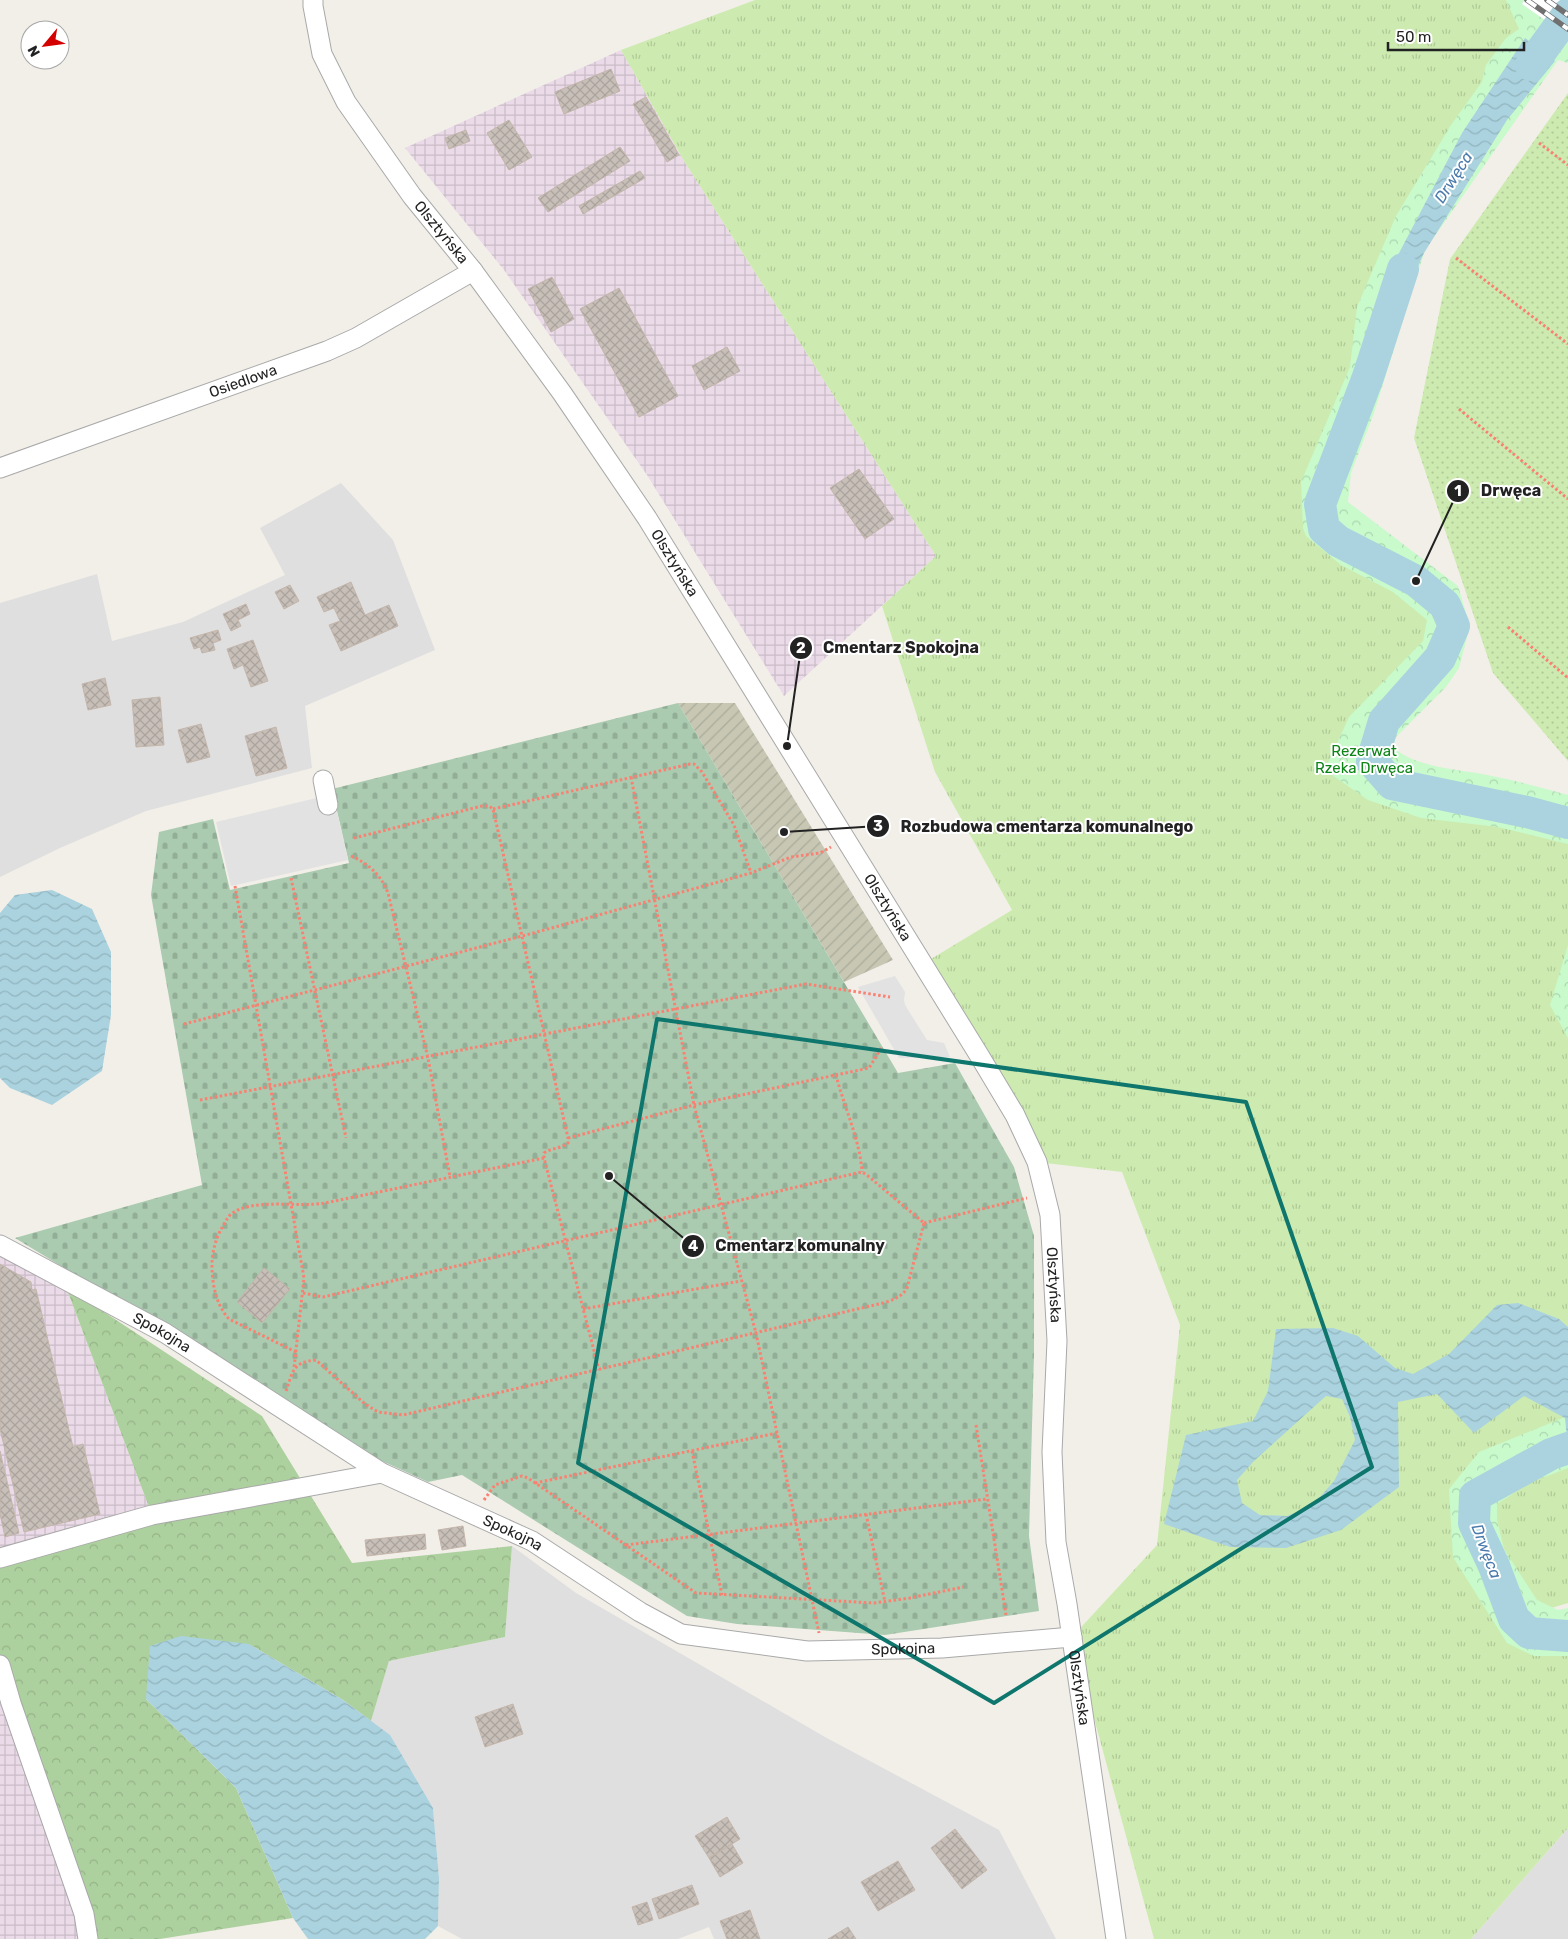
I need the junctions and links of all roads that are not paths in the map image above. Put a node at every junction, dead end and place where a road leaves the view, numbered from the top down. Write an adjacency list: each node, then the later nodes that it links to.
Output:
1 (313, 0): 2 (street, Olsztyńska)
2 (473, 271): 3 (street, Osiedlowa); 9 (street, Olsztyńska)
3 (0, 468)
4 (323, 780): 5 (street)
5 (328, 805)
6 (0, 1245): 7 (street, Spokojna)
7 (382, 1473): 8 (street); 9 (street, Spokojna)
8 (0, 1558)
9 (1072, 1637): 12 (street, Olsztyńska)
10 (0, 1665): 11 (street)
11 (88, 1939)
12 (1116, 1939)

